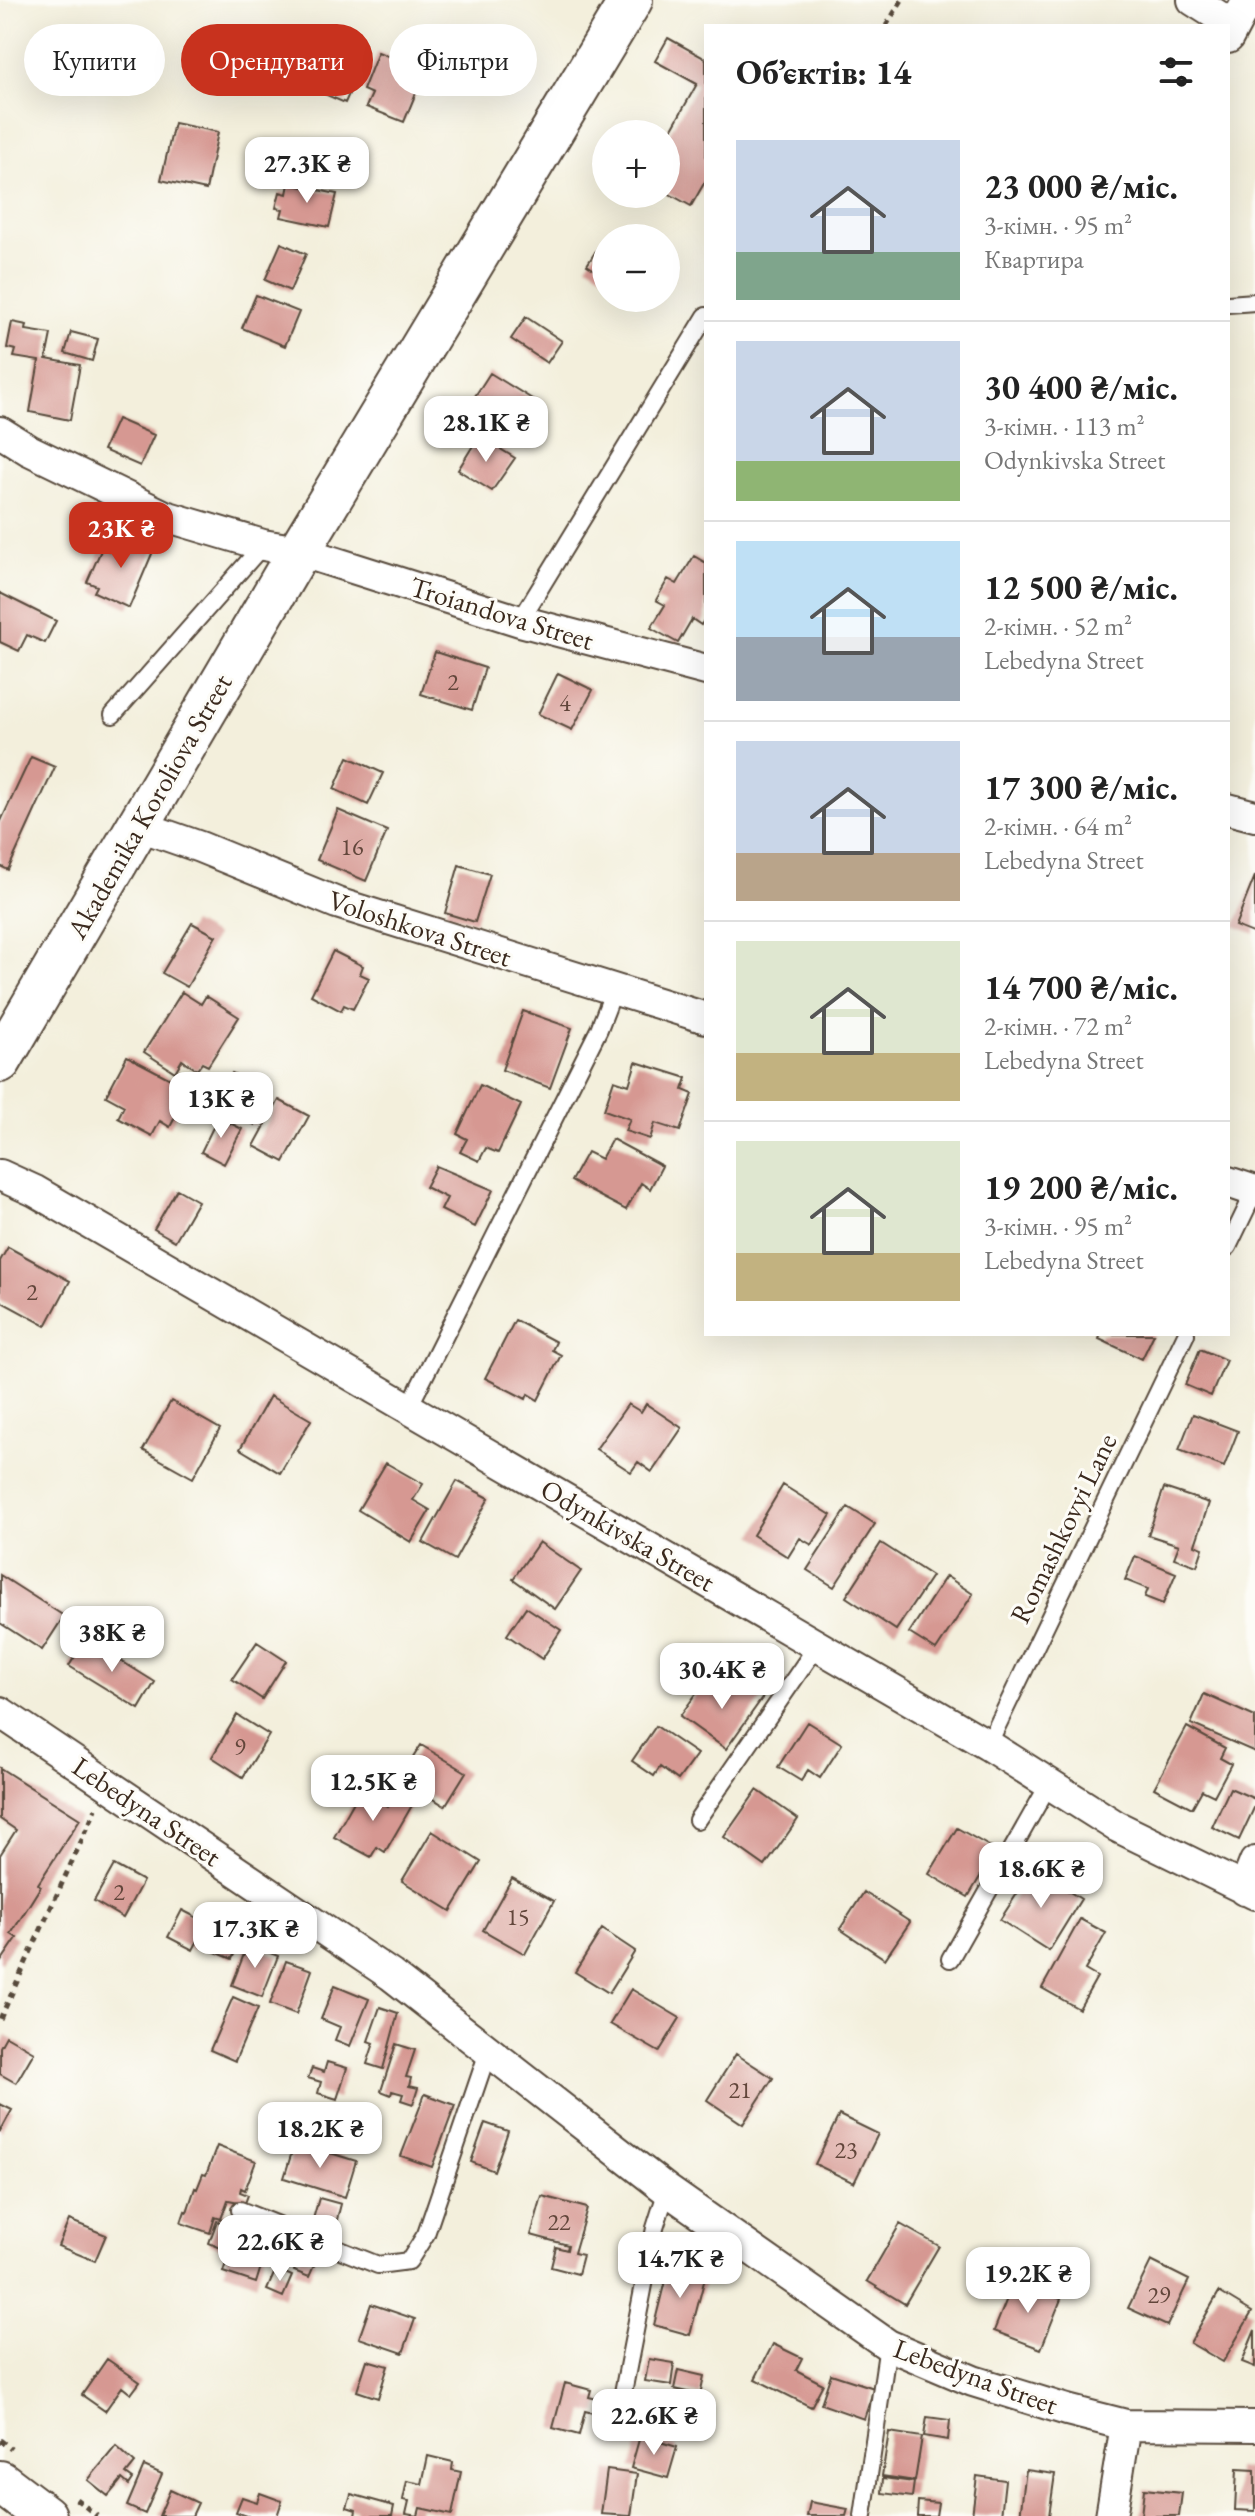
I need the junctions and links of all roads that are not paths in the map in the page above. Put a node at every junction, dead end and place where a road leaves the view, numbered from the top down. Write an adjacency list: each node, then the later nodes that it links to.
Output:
1 (631, 0): 8 (main road, Akademika Koroliova Street)
2 (1193, 0): 3 (street)
3 (1237, 21)
4 (1255, 302): 5 (lane)
5 (1230, 304)
6 (704, 319): 9 (lane)
7 (3, 444): 8 (street)
8 (281, 548): 9 (street, Troiandova Street); 11 (lane); 14 (main road, Akademika Koroliova Street)
9 (520, 621): 10 (street, Troiandova Street)
10 (704, 669)
11 (113, 715)
12 (1230, 810): 13 (street)
13 (1255, 816)
14 (137, 825): 15 (street, Voloshkova Street); 17 (main road, Akademika Koroliova Street)
15 (614, 990): 16 (street, Voloshkova Street); 23 (lane)
16 (704, 1017)
17 (0, 1061)
18 (0, 1175): 23 (street, Odynkivska Street)
19 (1230, 1183): 20 (street)
20 (1255, 1191): 21 (lane)
21 (1230, 1243)
22 (1185, 1336): 26 (lane, Romashkovyi Lane)
23 (409, 1407): 24 (street, Odynkivska Street)
24 (817, 1646): 26 (street, Odynkivska Street); 28 (lane)
25 (0, 1712): 31 (street, Lebedyna Street)
26 (988, 1745): 27 (street, Odynkivska Street)
27 (1049, 1784): 29 (street, Odynkivska Street); 30 (lane)
28 (697, 1820)
29 (1251, 1882)
30 (950, 1959)
31 (489, 2049): 32 (street, Lebedyna Street); 33 (lane)
32 (667, 2190): 34 (street, Lebedyna Street); 35 (lane)
33 (240, 2210)
34 (888, 2345): 36 (street, Lebedyna Street); 40 (lane)
35 (620, 2408)
36 (1126, 2425): 37 (street, Lebedyna Street); 41 (street)
37 (1255, 2426)
38 (0, 2482): 39 (main road)
39 (45, 2516)
40 (863, 2516)
41 (1111, 2516)

